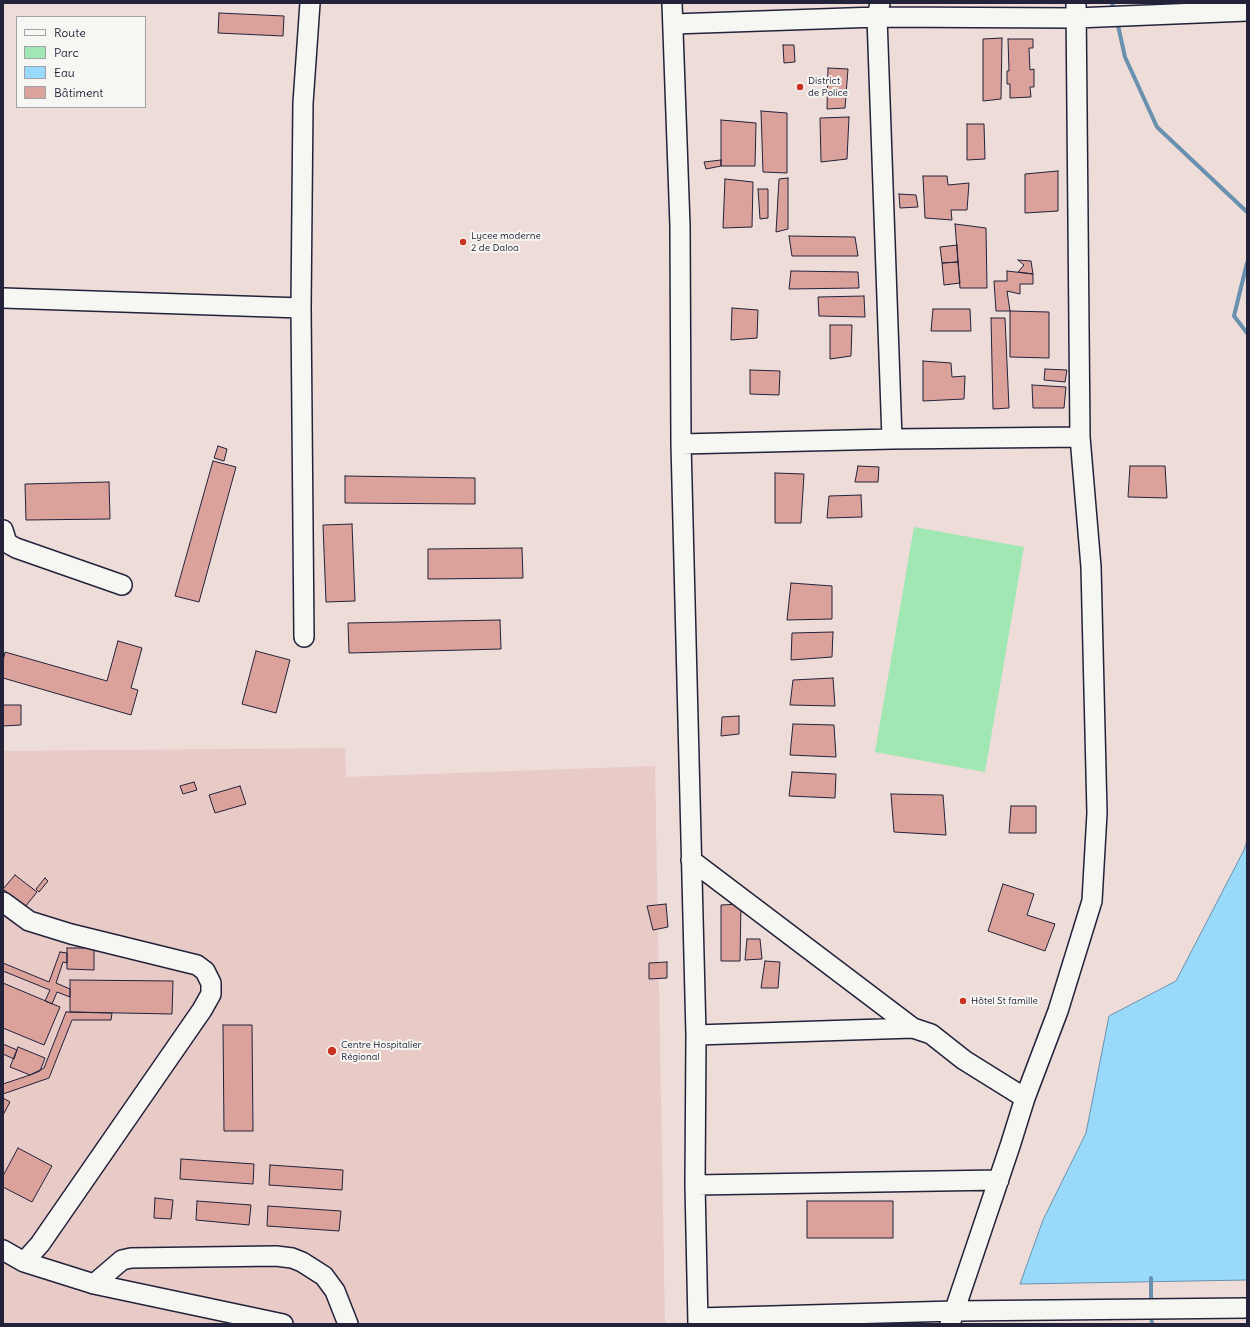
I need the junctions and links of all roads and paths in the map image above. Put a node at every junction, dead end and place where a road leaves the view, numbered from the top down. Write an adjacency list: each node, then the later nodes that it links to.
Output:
1 (310, 3): 8 (street)
2 (672, 3): 6 (street)
3 (878, 10): 4 (street); 6 (street); 10 (street)
4 (1076, 11): 5 (street); 9 (street)
5 (1247, 11)
6 (673, 24): 11 (street)
7 (3, 298): 8 (street)
8 (301, 308): 14 (street)
9 (1080, 437): 10 (street); 19 (street)
10 (892, 439): 11 (street)
11 (682, 444): 15 (street)
12 (3, 530): 13 (street)
13 (122, 585)
14 (304, 637)
15 (691, 860): 17 (street); 18 (street)
16 (3, 902): 23 (street)
17 (913, 1028): 18 (street); 19 (street)
18 (696, 1035): 21 (street)
19 (1025, 1098): 20 (street)
20 (999, 1180): 21 (street); 26 (street)
21 (695, 1185): 27 (street)
22 (3, 1250): 23 (street)
23 (24, 1262): 24 (street)
24 (94, 1284): 28 (street); 29 (street)
25 (1247, 1308): 26 (street)
26 (952, 1317): 27 (street)
27 (698, 1321)
28 (283, 1324)
29 (348, 1324)

